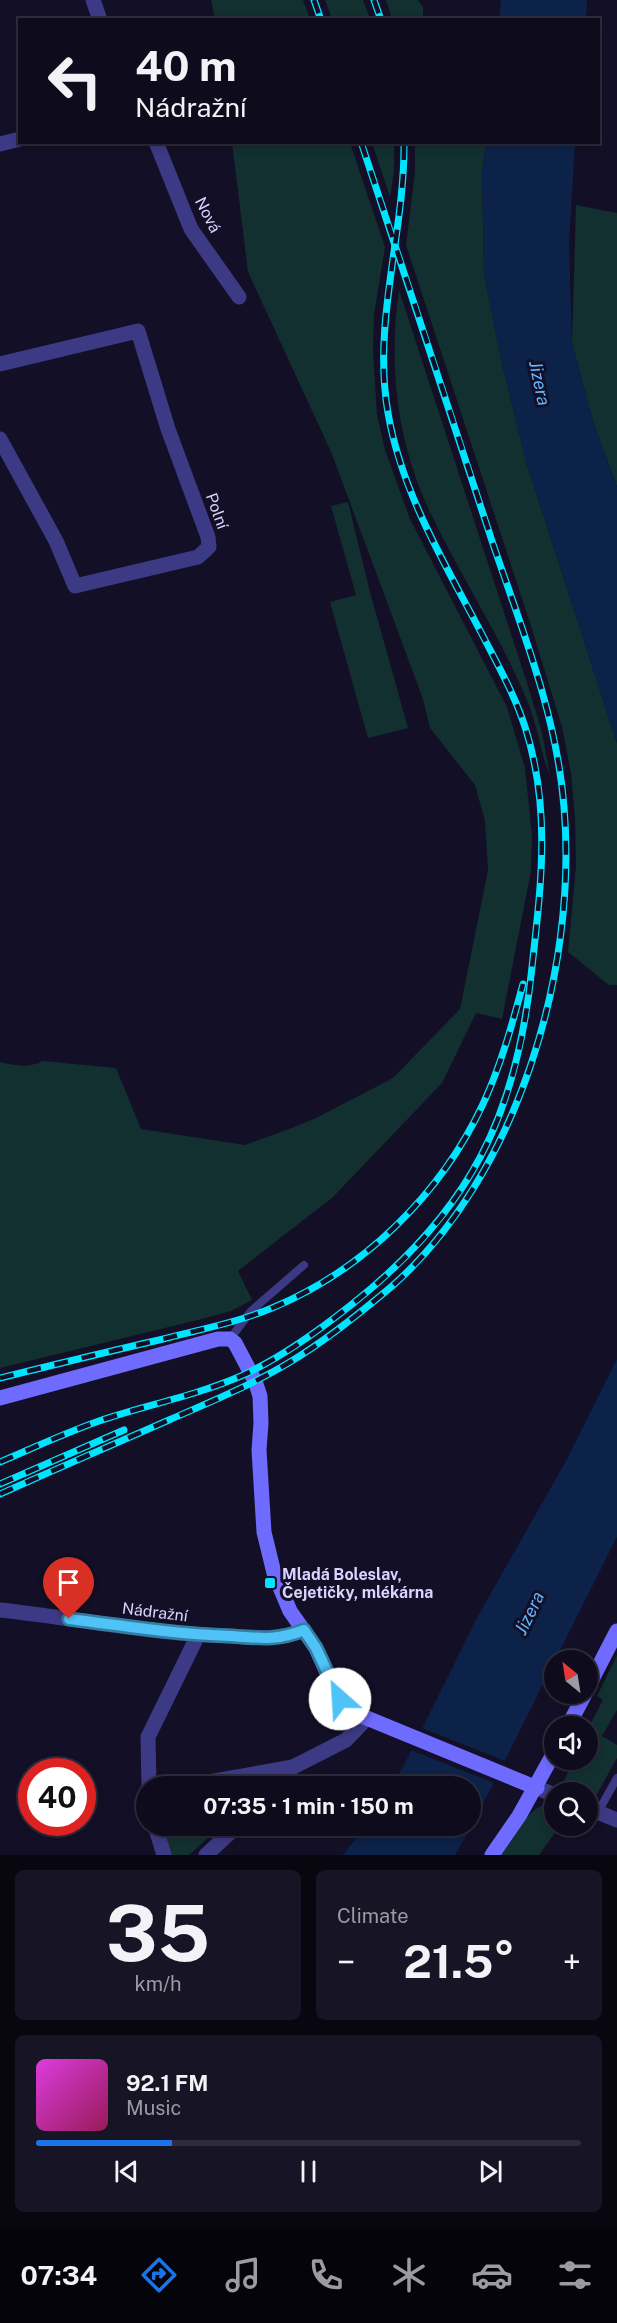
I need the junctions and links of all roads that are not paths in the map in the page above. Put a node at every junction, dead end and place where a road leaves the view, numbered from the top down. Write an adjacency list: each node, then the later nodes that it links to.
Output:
1 (93, 0): 2 (street)
2 (99, 18)
3 (18, 140): 4 (street)
4 (0, 144)
5 (157, 144): 6 (street, Nová)
6 (239, 297)
7 (0, 364): 8 (street, Polní)
8 (0, 438)
9 (304, 1264): 10 (lane)
10 (230, 1339): 11 (street); 13 (street)
11 (0, 1398)
12 (0, 1610): 15 (street, Nádražní)
13 (304, 1630): 15 (street, Nádražní); 17 (street)
14 (617, 1631): 16 (street)
15 (198, 1635): 20 (street)
16 (598, 1668)
17 (367, 1718): 18 (street); 24 (street)
18 (293, 1767): 21 (street); 22 (street)
19 (546, 1770): 24 (street)
20 (149, 1776)
21 (242, 1776)
22 (285, 1776)
23 (616, 1782): 26 (lane)
24 (537, 1788): 25 (street); 33 (street)
25 (544, 1791)
26 (598, 1804)
27 (598, 1812): 28 (street)
28 (617, 1820)
29 (158, 1836): 31 (street)
30 (226, 1836): 32 (street)
31 (164, 1855)
32 (206, 1855)
33 (492, 1855)

